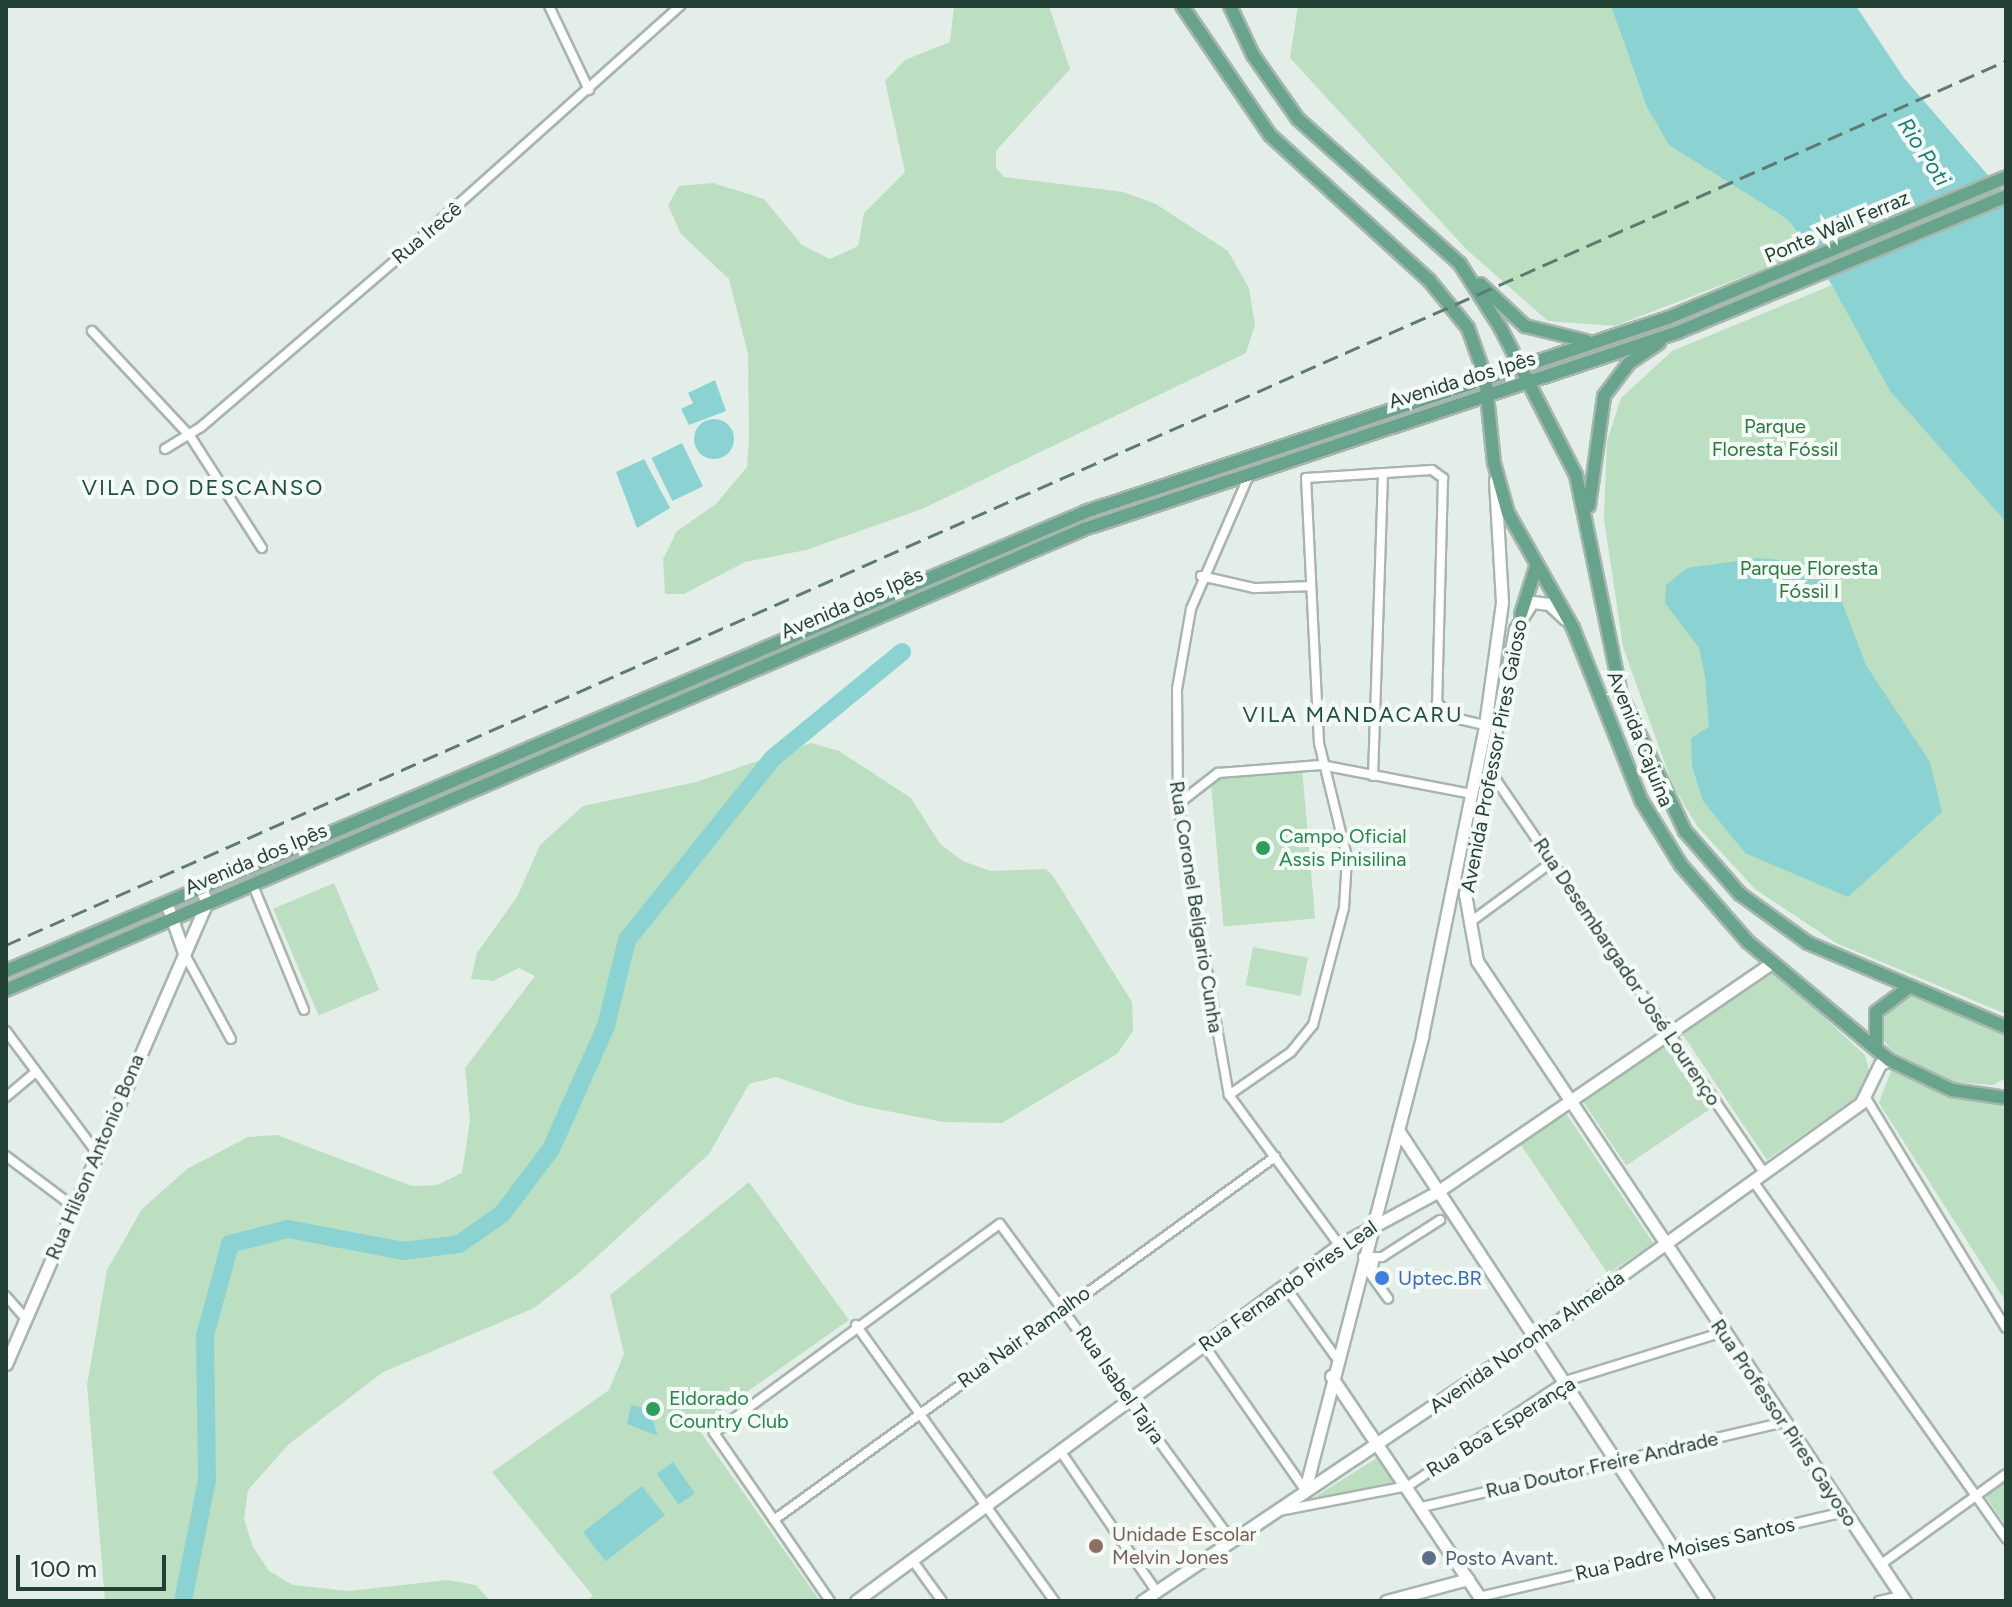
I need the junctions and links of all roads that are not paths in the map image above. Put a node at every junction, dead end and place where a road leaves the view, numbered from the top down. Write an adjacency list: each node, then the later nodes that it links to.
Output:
1 (549, 6): 7 (street)
2 (680, 6): 7 (street, Rua Irecê)
3 (1182, 6): 6 (main road)
4 (1193, 6): 6 (main road)
5 (1229, 8): 10 (main road)
6 (1204, 34): 17 (main road, Avenida Cajuína)
7 (589, 90): 20 (street, Rua Irecê)
8 (2006, 177): 11 (main road, Ponte Wall Ferraz)
9 (2006, 196): 12 (main road, Ponte Wall Ferraz)
10 (1460, 264): 15 (main road); 16 (main road, Avenida Cajuína)
11 (1729, 295): 15 (main road, Avenida dos Ipês)
12 (1735, 310): 14 (main road, Avenida dos Ipês)
13 (92, 331): 20 (street)
14 (1676, 333): 18 (main road, Avenida dos Ipês); 25 (main road)
15 (1597, 342): 16 (main road, Avenida dos Ipês)
16 (1520, 365): 17 (main road, Avenida dos Ipês); 18 (main road, Avenida Cajuína); 19 (main road)
17 (1485, 376): 19 (main road, Avenida Cajuína); 30 (main road, Avenida dos Ipês)
18 (1527, 381): 19 (main road, Avenida dos Ipês); 25 (main road, Avenida Cajuína)
19 (1488, 393): 22 (main road, Avenida Cajuína); 23 (main road, Avenida dos Ipês)
20 (190, 436): 21 (street, Rua Irecê); 26 (street)
21 (165, 449)
22 (1494, 463): 27 (main road, Avenida Cajuína); 38 (main road)
23 (1252, 469): 28 (street, Rua Coronel Beligario Cunha); 32 (main road, Avenida dos Ipês)
24 (1383, 473): 29 (street); 38 (street); 43 (street)
25 (1588, 517): 56 (main road, Avenida Cajuína)
26 (262, 548)
27 (1537, 564): 33 (main road); 35 (main road, Avenida Cajuína)
28 (1201, 576): 29 (street); 45 (street, Rua Coronel Beligario Cunha)
29 (1310, 586): 41 (street)
30 (887, 593): 31 (main road, Avenida dos Ipês); 32 (main road)
31 (857, 606): 34 (main road); 36 (main road, Avenida dos Ipês)
32 (894, 607): 34 (main road, Avenida dos Ipês)
33 (1521, 614): 35 (main road, Avenida Professor Pires Gaioso); 38 (main road, Avenida Professor Pires Gaioso)
34 (863, 620): 39 (main road, Avenida dos Ipês)
35 (1573, 628): 54 (main road, Avenida Cajuína)
36 (624, 704): 37 (main road, Avenida dos Ipês); 39 (main road)
37 (589, 718): 40 (main road); 48 (main road, Avenida dos Ipês)
38 (1491, 718): 42 (main road, Avenida Professor Pires Gaioso); 44 (main road)
39 (630, 719): 40 (main road, Avenida dos Ipês)
40 (592, 734): 47 (main road, Avenida dos Ipês)
41 (1321, 765): 43 (street); 45 (street); 66 (street)
42 (1490, 771): 46 (street, Rua Desembargador José Lourenço); 52 (main road, Avenida Professor Pires Gaioso)
43 (1373, 776): 44 (street)
44 (1471, 794): 71 (main road)
45 (1178, 804): 66 (street, Rua Coronel Beligario Cunha)
46 (1552, 862): 52 (street); 61 (street, Rua Desembargador José Lourenço)
47 (252, 883): 50 (main road, Avenida dos Ipês); 58 (street)
48 (200, 887): 49 (main road, Avenida dos Ipês); 50 (main road)
49 (166, 902): 51 (main road); 55 (main road, Avenida dos Ipês)
50 (207, 902): 51 (main road, Avenida dos Ipês); 53 (main road, Rua Hilson Antonio Bona)
51 (171, 916): 53 (main road); 57 (main road, Avenida dos Ipês)
52 (1466, 925): 70 (main road, Avenida Professor Pires Gaioso)
53 (183, 951): 62 (street); 72 (main road, Rua Hilson Antonio Bona)
54 (1771, 963): 61 (main road, Rua Fernando Pires Leal); 63 (main road, Avenida Cajuína)
55 (6, 971)
56 (1908, 988): 59 (main road, Avenida Cajuína); 63 (main road)
57 (6, 990)
58 (304, 1010)
59 (2006, 1027)
60 (6, 1031): 65 (street)
61 (1669, 1036): 70 (main road, Rua Fernando Pires Leal); 75 (street, Rua Desembargador José Lourenço)
62 (231, 1039)
63 (1876, 1048): 64 (main road, Avenida Cajuína)
64 (1889, 1060): 68 (main road, Avenida Noronha Almeida); 69 (main road, Avenida Cajuína)
65 (36, 1072): 67 (street); 72 (street)
66 (1229, 1095): 74 (street)
67 (6, 1097)
68 (1866, 1098): 75 (main road, Avenida Noronha Almeida); 91 (street)
69 (2006, 1098)
70 (1568, 1104): 77 (main road, Rua Fernando Pires Leal); 81 (main road, Avenida Professor Pires Gaioso)
71 (1398, 1130): 77 (main road); 80 (main road)
72 (97, 1153): 78 (main road, Rua Hilson Antonio Bona)
73 (6, 1156): 78 (street)
74 (1275, 1157): 82 (street); 88 (street, Rua Nair Ramalho)
75 (1764, 1172): 76 (main road, Avenida Noronha Almeida)
76 (1753, 1181): 81 (main road, Avenida Noronha Almeida); 108 (street)
77 (1437, 1192): 80 (main road, Rua Fernando Pires Leal); 93 (main road)
78 (74, 1207): 89 (main road, Rua Hilson Antonio Bona)
79 (1440, 1220): 84 (street)
80 (1371, 1224): 82 (main road, Rua Fernando Pires Leal); 83 (main road)
81 (1665, 1244): 92 (main road, Rua Professor Pires Gayoso); 93 (main road, Avenida Noronha Almeida)
82 (1339, 1245): 85 (main road, Rua Fernando Pires Leal)
83 (1362, 1258): 84 (street); 95 (main road)
84 (1375, 1258): 87 (street)
85 (1285, 1286): 94 (main road, Rua Fernando Pires Leal); 95 (street)
86 (6, 1296): 89 (street)
87 (1388, 1298)
88 (1065, 1308): 90 (street, Rua Isabel Tajra); 99 (street, Rua Isabel Tajra); 100 (street, Rua Nair Ramalho)
89 (26, 1319): 96 (main road, Rua Hilson Antonio Bona)
90 (856, 1325): 100 (street); 113 (street)
91 (2006, 1328)
92 (1723, 1332): 98 (street, Rua Boa Esperança); 101 (main road, Rua Professor Pires Gayoso)
93 (1534, 1338): 98 (main road); 102 (main road, Avenida Noronha Almeida)
94 (1204, 1345): 99 (main road, Rua Fernando Pires Leal); 107 (street)
95 (1335, 1356): 97 (main road)
96 (6, 1364)
97 (1331, 1376): 102 (main road); 107 (main road)
98 (1566, 1381): 104 (main road); 106 (street, Rua Boa Esperança)
99 (1130, 1399): 103 (main road, Rua Fernando Pires Leal); 115 (street, Rua Isabel Tajra)
100 (919, 1413): 109 (street); 113 (street, Rua Nair Ramalho)
101 (1783, 1422): 104 (street, Rua Doutor Freire Andrade); 112 (main road, Rua Professor Pires Gayoso)
102 (1381, 1444): 106 (main road); 107 (main road, Avenida Noronha Almeida)
103 (1061, 1452): 109 (main road, Rua Fernando Pires Leal); 120 (street)
104 (1617, 1461): 110 (street, Rua Doutor Freire Andrade); 116 (main road)
105 (2006, 1474): 108 (street)
106 (1408, 1486): 110 (main road); 111 (street, Rua Boa Esperança)
107 (1305, 1490): 111 (main road, Avenida Noronha Almeida)
108 (1976, 1495): 114 (street); 118 (street)
109 (987, 1507): 117 (main road, Rua Fernando Pires Leal); 126 (street)
110 (1422, 1507): 119 (main road)
111 (1278, 1511): 115 (main road, Avenida Noronha Almeida)
112 (1843, 1512): 116 (street, Rua Padre Moises Santos); 118 (main road, Rua Professor Pires Gayoso)
113 (774, 1520): 123 (street)
114 (2006, 1538)
115 (1231, 1540): 120 (main road, Avenida Noronha Almeida)
116 (1674, 1551): 122 (street, Rua Padre Moises Santos); 129 (main road)
117 (913, 1561): 124 (main road, Rua Fernando Pires Leal); 125 (street)
118 (1880, 1565): 121 (main road, Rua Professor Pires Gayoso)
119 (1468, 1579): 122 (main road); 128 (main road)
120 (1156, 1591): 127 (main road, Avenida Noronha Almeida)
121 (1903, 1598): 130 (street)
122 (1480, 1599)
123 (830, 1601)
124 (856, 1601)
125 (942, 1601)
126 (1054, 1601)
127 (1142, 1601)
128 (1386, 1601)
129 (1708, 1601)
130 (1879, 1601)

